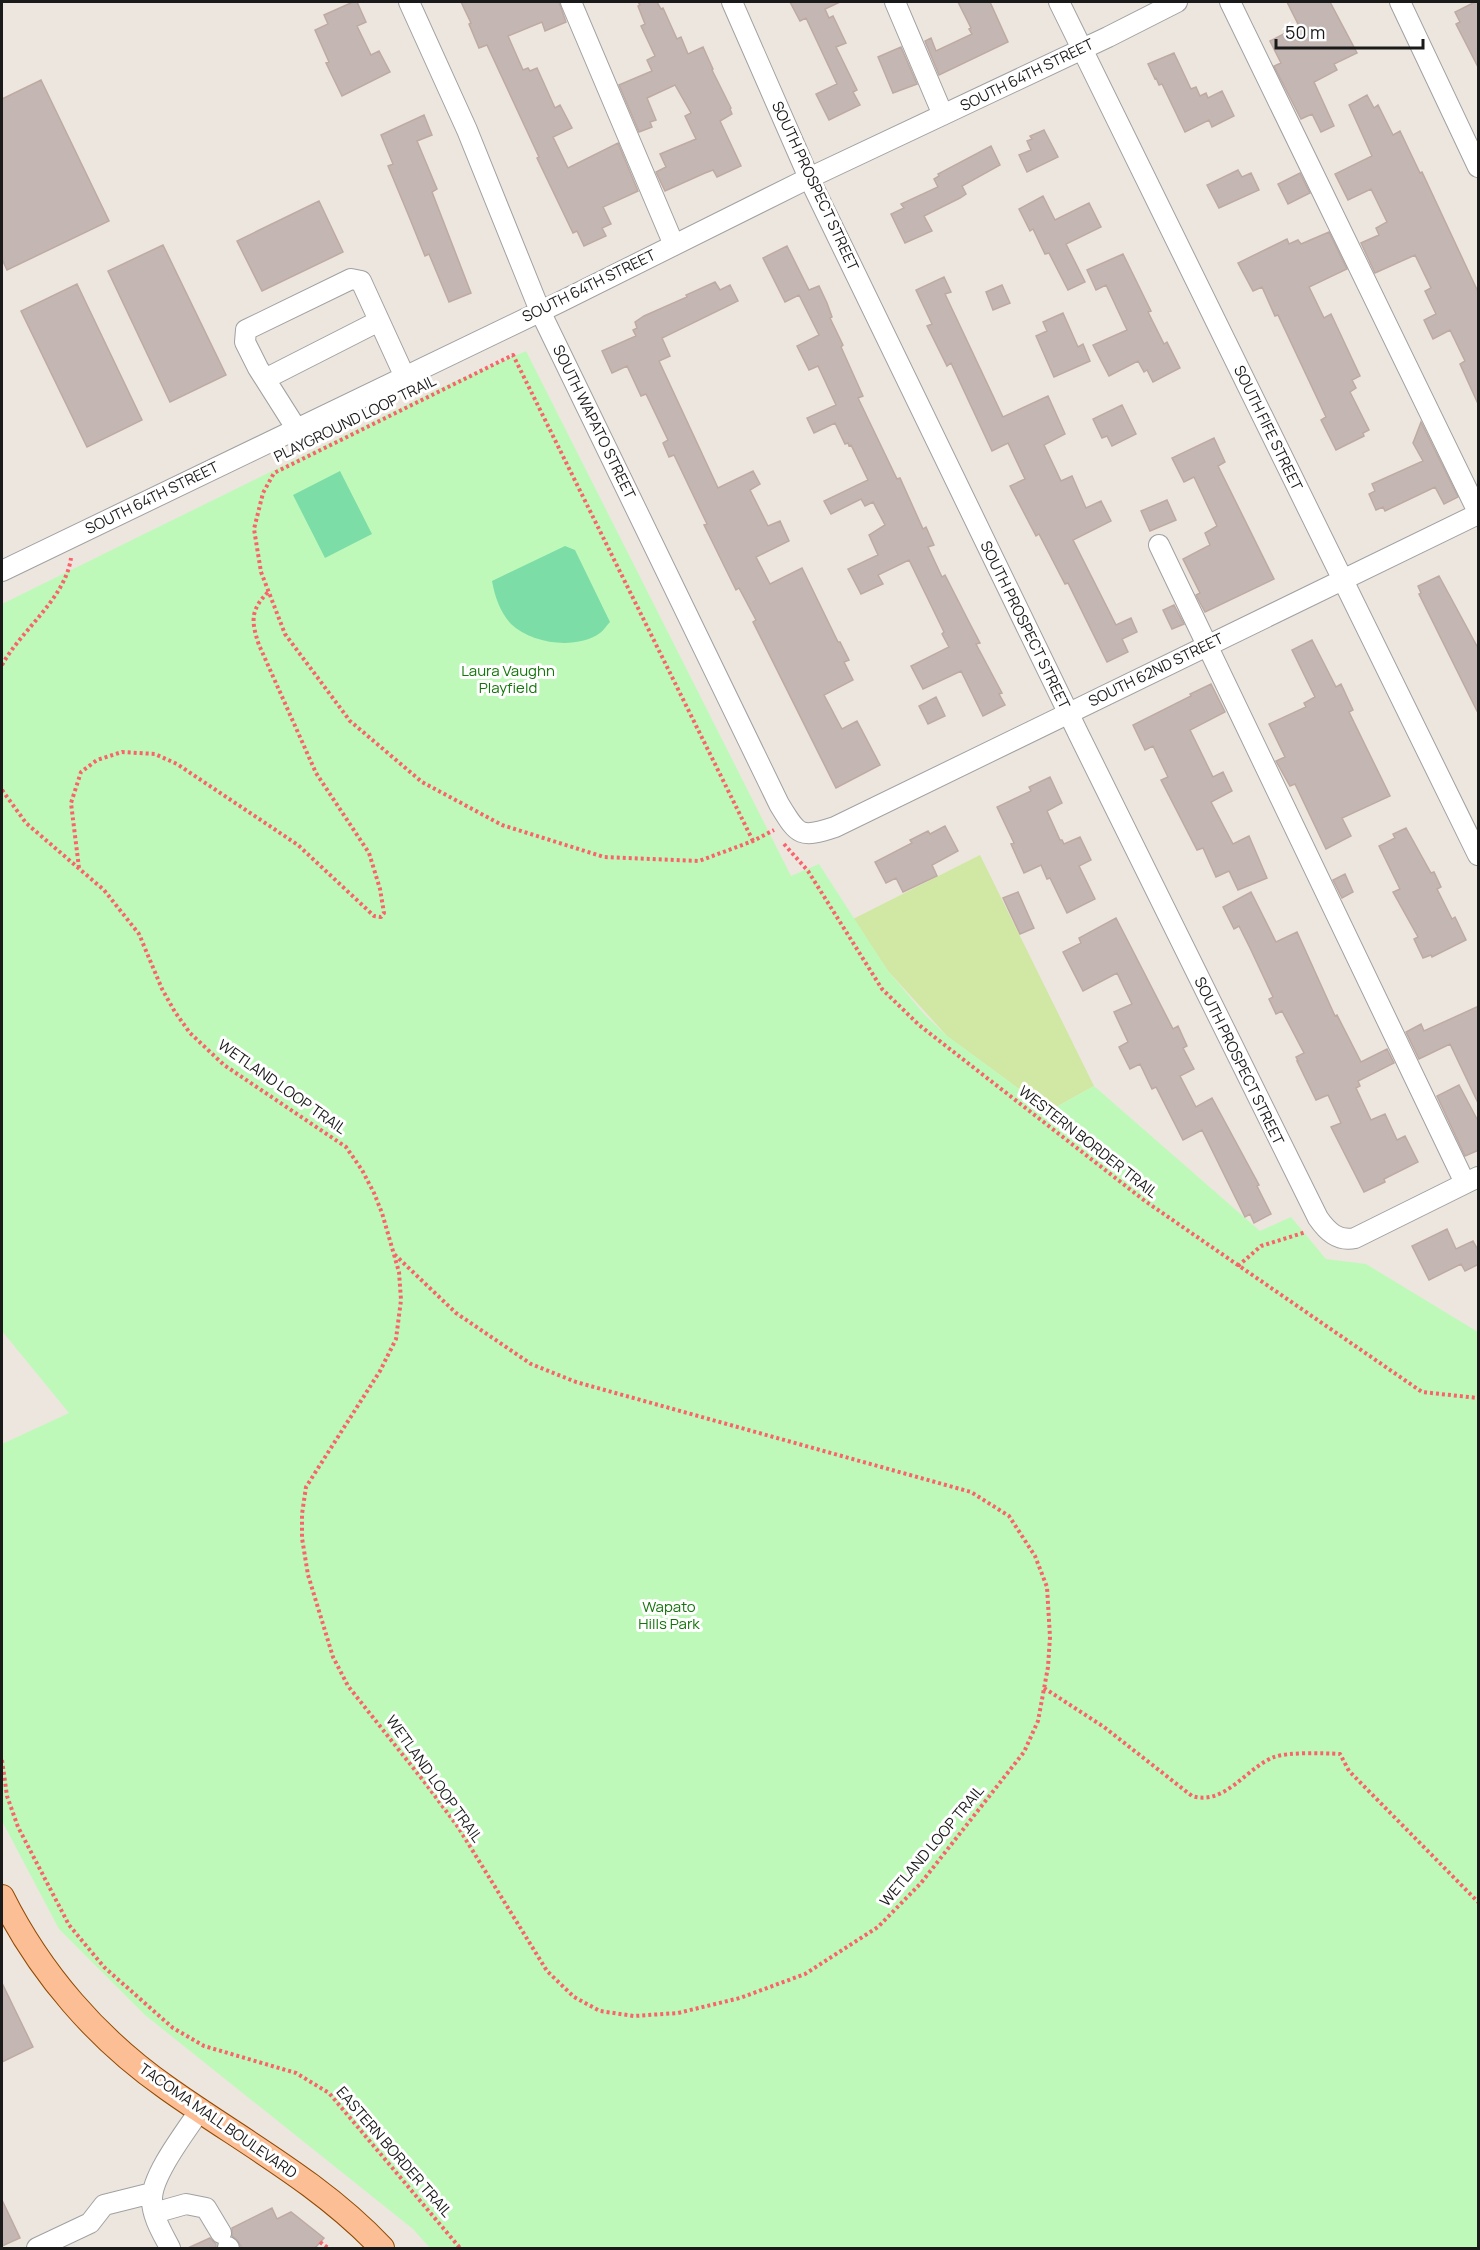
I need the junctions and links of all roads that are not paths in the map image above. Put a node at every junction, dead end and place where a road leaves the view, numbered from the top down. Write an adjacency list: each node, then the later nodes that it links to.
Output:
1 (409, 2): 14 (street, SOUTH WAPATO STREET)
2 (571, 2): 13 (street)
3 (732, 2): 12 (street, SOUTH PROSPECT STREET)
4 (895, 2): 10 (street)
5 (1059, 2): 9 (street, SOUTH FIFE STREET)
6 (1177, 2): 9 (street, SOUTH 64TH STREET)
7 (1230, 2): 19 (street)
8 (1400, 2): 11 (street)
9 (1082, 49): 10 (street, SOUTH 64TH STREET); 22 (street, SOUTH FIFE STREET)
10 (943, 115): 12 (street, SOUTH 64TH STREET)
11 (1479, 167)
12 (809, 178): 13 (street, SOUTH 64TH STREET); 24 (street, SOUTH PROSPECT STREET)
13 (674, 245): 14 (street, SOUTH 64TH STREET)
14 (540, 311): 16 (street, SOUTH 64TH STREET); 25 (street, SOUTH WAPATO STREET)
15 (379, 321): 16 (street); 17 (street); 17 (street)
16 (404, 375): 18 (street, SOUTH 64TH STREET)
17 (265, 379): 18 (street)
18 (296, 428): 21 (street, SOUTH 64TH STREET)
19 (1479, 513): 22 (street, SOUTH 62ND STREET)
20 (1159, 545): 23 (street)
21 (2, 571)
22 (1343, 579): 23 (street, SOUTH 62ND STREET); 26 (street, SOUTH FIFE STREET)
23 (1207, 645): 24 (street, SOUTH 62ND STREET); 27 (street)
24 (1068, 712): 25 (street, SOUTH 62ND STREET); 27 (street, SOUTH PROSPECT STREET)
25 (800, 833)
26 (1479, 855)
27 (1472, 1180)
28 (5, 1912): 29 (main road, TACOMA MALL BOULEVARD)
29 (200, 2110): 30 (street); 35 (main road, TACOMA MALL BOULEVARD)
30 (152, 2193): 31 (street); 33 (street)
31 (154, 2213): 32 (street); 34 (street)
32 (226, 2243)
33 (37, 2248)
34 (170, 2248)
35 (382, 2248)

